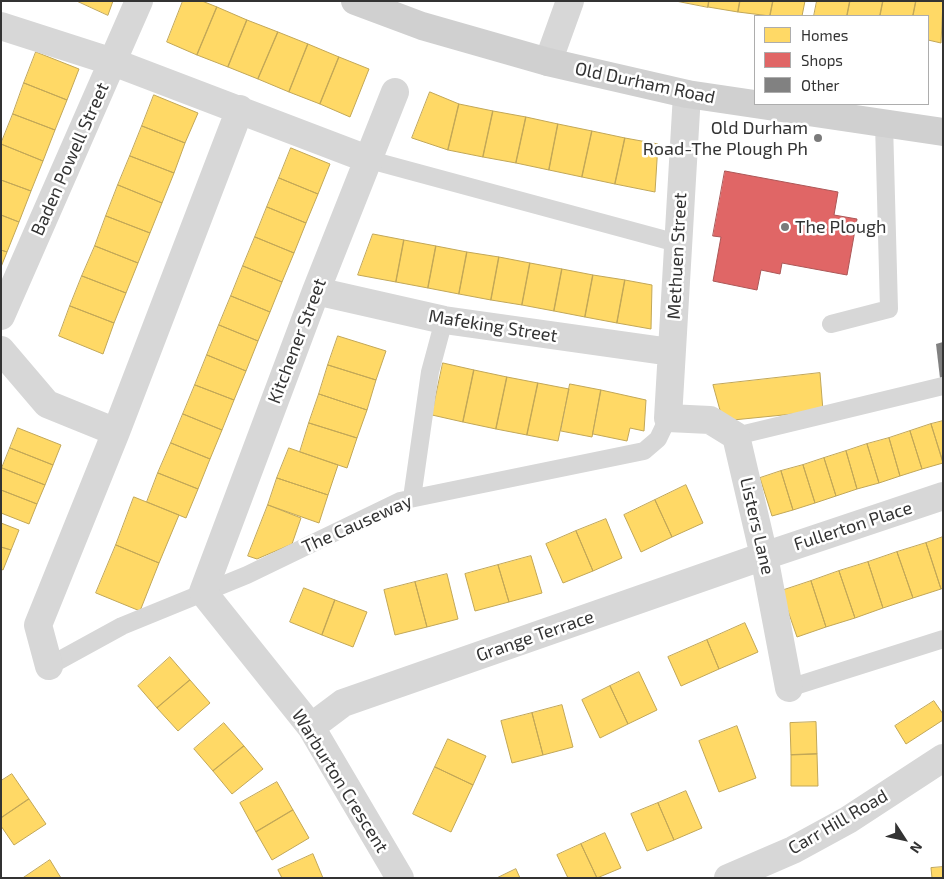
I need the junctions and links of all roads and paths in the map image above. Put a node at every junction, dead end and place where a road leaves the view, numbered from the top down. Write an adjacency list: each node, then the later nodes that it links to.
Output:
1 (139, 1): 5 (street, Baden Powell Street)
2 (355, 1): 6 (main road, Old Durham Road)
3 (570, 1): 6 (street)
4 (1, 26): 5 (street)
5 (113, 62): 11 (street); 17 (street, Baden Powell Street)
6 (548, 62): 8 (main road, Old Durham Road)
7 (395, 92): 14 (street, Kitchener Street)
8 (687, 94): 9 (main road, Old Durham Road); 15 (street, Methuen Street)
9 (754, 104)
10 (759, 105): 12 (main road, Old Durham Road)
11 (240, 109): 14 (street); 24 (street)
12 (884, 124): 13 (main road, Old Durham Road); 19 (lane)
13 (943, 132)
14 (370, 160): 15 (lane); 16 (street, Kitchener Street)
15 (678, 243): 21 (street, Methuen Street)
16 (316, 291): 18 (street, Mafeking Street); 29 (street, Kitchener Street)
17 (1, 316)
18 (444, 320): 21 (street, Mafeking Street); 27 (lane)
19 (830, 324)
20 (1, 350): 24 (street)
21 (671, 352): 23 (street, Methuen Street)
22 (943, 386): 25 (lane)
23 (668, 418): 25 (street); 27 (lane, The Causeway)
24 (116, 432): 31 (street)
25 (736, 436): 28 (street, Listers Lane)
26 (943, 496): 28 (street, Fullerton Place)
27 (412, 498): 29 (lane, The Causeway)
28 (764, 556): 32 (street, Listers Lane); 33 (street, Grange Terrace)
29 (203, 592): 31 (lane, The Causeway); 33 (street, Warburton Crescent)
30 (943, 639): 32 (lane)
31 (49, 666)
32 (789, 688)
33 (311, 727): 35 (street, Warburton Crescent)
34 (943, 758): 36 (street, Carr Hill Road)
35 (400, 878)
36 (728, 878)

